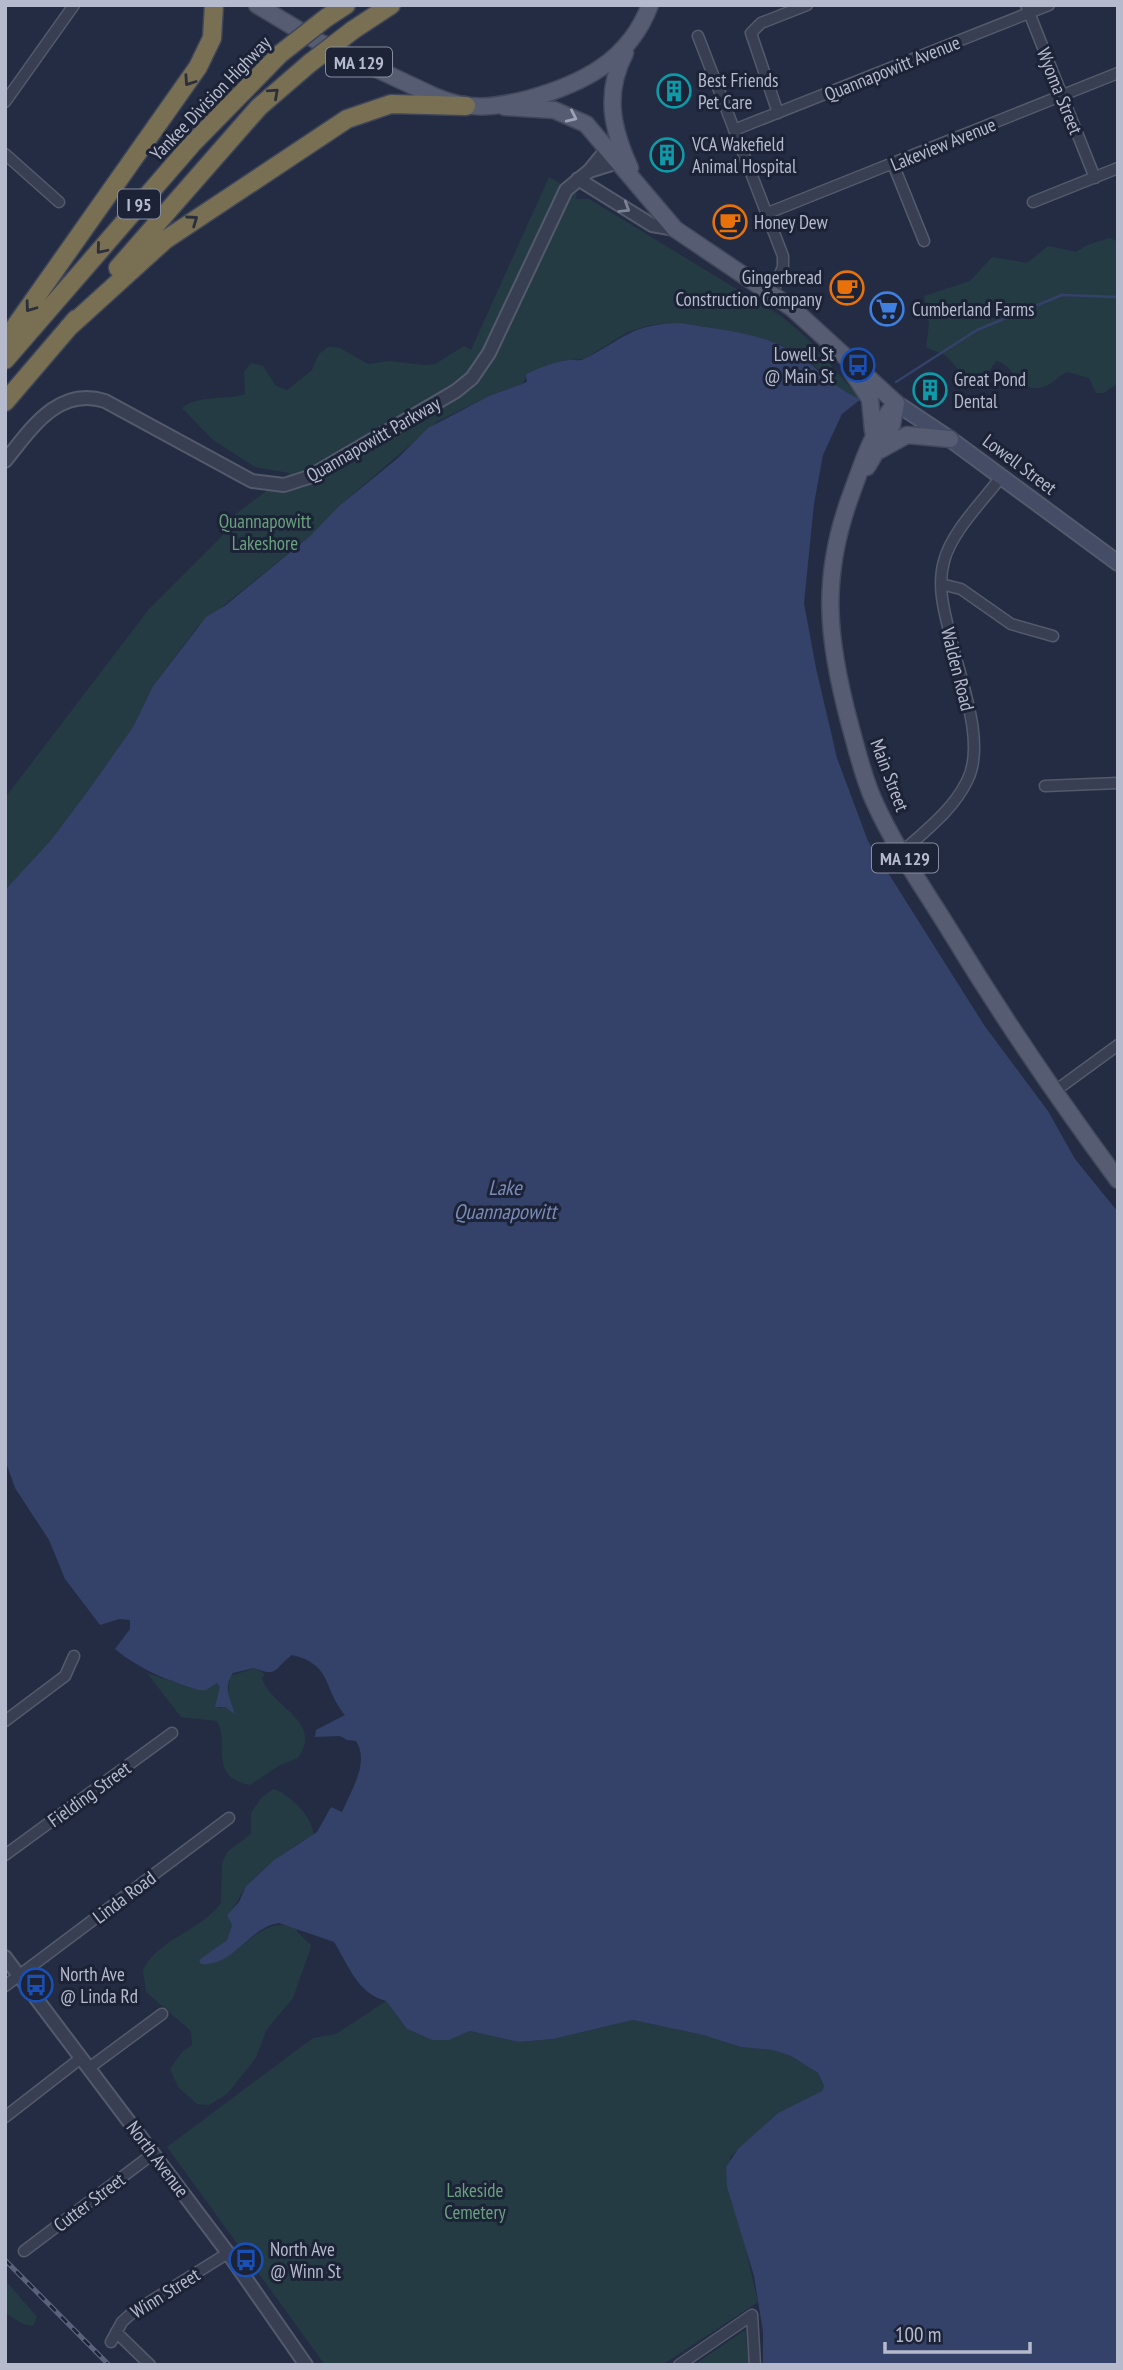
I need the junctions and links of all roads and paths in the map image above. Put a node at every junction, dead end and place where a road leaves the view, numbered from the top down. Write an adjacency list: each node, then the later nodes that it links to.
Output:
1 (74, 5): 14 (street)
2 (214, 5): 34 (highway, one-way to 34)
3 (257, 5): 15 (main road, MA 129)
4 (346, 5): 35 (highway, Yankee Division Highway / I 95, one-way to 35, bridge)
5 (391, 5): 32 (highway, I 95, one-way to 5, bridge)
6 (650, 5): 11 (main road, MA 129)
7 (807, 5): 17 (street)
8 (1049, 5): 9 (street, Quannapowitt Avenue)
9 (1028, 9): 13 (street, Wyoma Street); 17 (street, Quannapowitt Avenue)
10 (698, 36): 18 (street)
11 (632, 40): 16 (main road); 25 (main road, Lowell Street / MA 129)
12 (1118, 73): 13 (street, Lakeview Avenue)
13 (1062, 96): 21 (street, Lakeview Avenue); 24 (street, Wyoma Street)
14 (5, 102)
15 (466, 106): 16 (main road, MA 129); 32 (highway, one-way to 15)
16 (505, 107): 20 (main road, Lowell Street / MA 129, one-way to 20)
17 (778, 113): 18 (street, Quannapowitt Avenue)
18 (734, 130): 28 (street)
19 (5, 154): 26 (street)
20 (612, 156): 23 (street, Quannapowitt Parkway); 25 (main road, Lowell Street / MA 129)
21 (893, 164): 28 (street, Lakeview Avenue); 30 (street)
22 (1118, 168): 24 (street)
23 (584, 175): 29 (street, one-way to 29); 41 (street, Quannapowitt Parkway)
24 (1095, 178): 27 (street)
25 (639, 187): 29 (main road, Lowell Street / MA 129)
26 (59, 202)
27 (1033, 202)
28 (768, 213): 31 (street)
29 (675, 229): 31 (main road, Lowell Street / MA 129)
30 (924, 241)
31 (772, 294): 33 (main road, Lowell Street / MA 129)
32 (68, 328): 36 (highway, I 95)
33 (827, 340): 37 (main road, Lowell Street / MA 129); 38 (main road, MA 129)
34 (5, 341)
35 (5, 360)
36 (5, 402)
37 (896, 402): 38 (main road, Main Street); 39 (main road, Lowell Street); 40 (main road, Main Street / MA 129)
38 (873, 434): 43 (main road, Main Street / MA 129)
39 (950, 439): 40 (main road); 42 (main road, Lowell Street)
40 (878, 452): 43 (main road, Main Street / MA 129)
41 (5, 461)
42 (1001, 477): 44 (main road, Lowell Street); 45 (street, Walden Road)
43 (853, 490): 49 (main road, Main Street / MA 129)
44 (1118, 563)
45 (941, 584): 46 (street); 49 (street, Walden Road)
46 (1053, 636)
47 (1118, 783): 48 (street)
48 (1045, 786)
49 (902, 852): 51 (main road, Main Street / MA 129)
50 (1118, 1045): 51 (street)
51 (1055, 1091): 52 (main road, Main Street / MA 129)
52 (1118, 1180)
53 (74, 1656): 54 (street)
54 (5, 1721)
55 (172, 1733): 57 (street, Fielding Street)
56 (229, 1818): 59 (street, Linda Road)
57 (5, 1855)
58 (5, 1956): 59 (street, North Avenue)
59 (19, 1975): 60 (street, Linda Road); 62 (street, North Avenue)
60 (5, 1986)
61 (162, 2014): 62 (street)
62 (85, 2063): 63 (street); 64 (street, North Avenue)
63 (5, 2117)
64 (154, 2153): 65 (street, Cutter Street); 66 (street, North Avenue)
65 (24, 2251)
66 (228, 2253): 67 (street, Winn Street); 70 (street, North Avenue)
67 (116, 2332): 68 (street, Winn Street); 69 (street)
68 (111, 2342)
69 (150, 2365)
70 (306, 2365)
71 (679, 2365): 72 (street)
72 (755, 2365)

